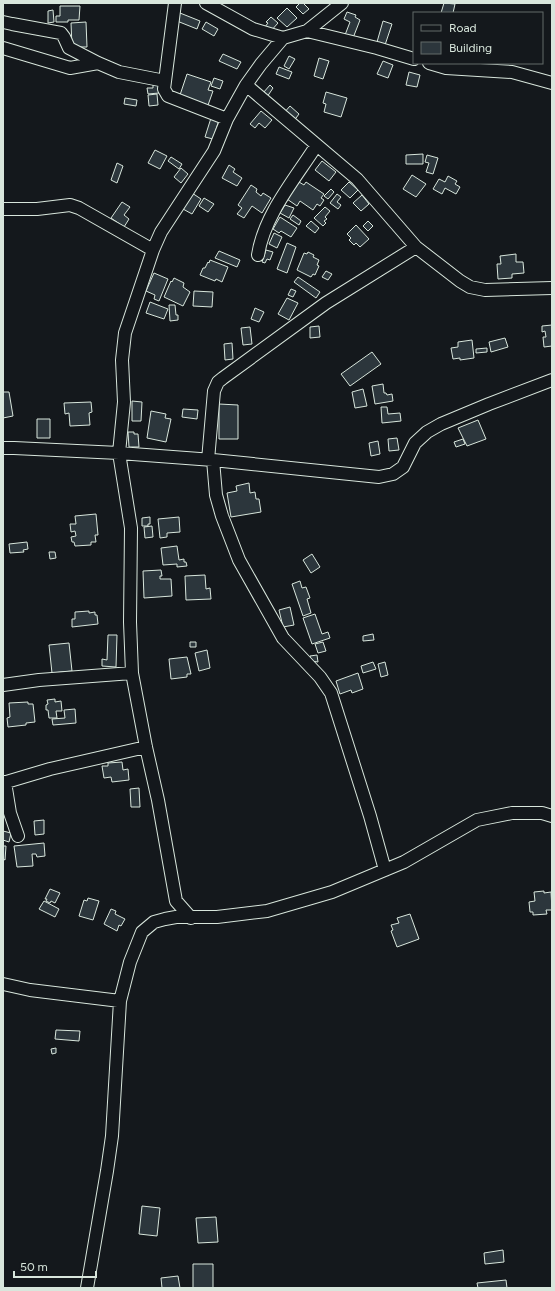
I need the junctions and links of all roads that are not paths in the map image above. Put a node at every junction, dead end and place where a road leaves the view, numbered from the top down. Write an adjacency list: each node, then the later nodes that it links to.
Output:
1 (175, 3): 11 (street)
2 (206, 3): 6 (street)
3 (342, 3): 5 (street)
4 (3, 22): 9 (street)
5 (307, 31): 6 (street); 8 (street)
6 (283, 38): 13 (street)
7 (3, 48): 9 (street)
8 (413, 59)
9 (98, 63): 11 (street)
10 (432, 64): 12 (street)
11 (165, 81): 14 (street)
12 (552, 83)
13 (246, 85): 14 (street); 15 (street)
14 (227, 120): 18 (street)
15 (316, 146): 17 (street); 19 (street)
16 (3, 209): 18 (street)
17 (416, 246): 20 (street); 24 (street)
18 (153, 250): 23 (street)
19 (258, 255)
20 (552, 288)
21 (552, 380): 24 (street)
22 (3, 448): 23 (street)
23 (119, 453): 24 (street); 25 (street)
24 (211, 460): 31 (street)
25 (132, 673): 26 (street); 27 (street)
26 (3, 685)
27 (146, 747): 28 (street); 32 (street)
28 (4, 782): 30 (street)
29 (552, 816): 31 (street)
30 (18, 836)
31 (385, 870): 33 (street)
32 (176, 901): 33 (street); 34 (street)
33 (191, 918): 34 (street)
34 (154, 922): 36 (street)
35 (3, 984): 36 (street)
36 (120, 1001): 37 (street)
37 (86, 1288)

